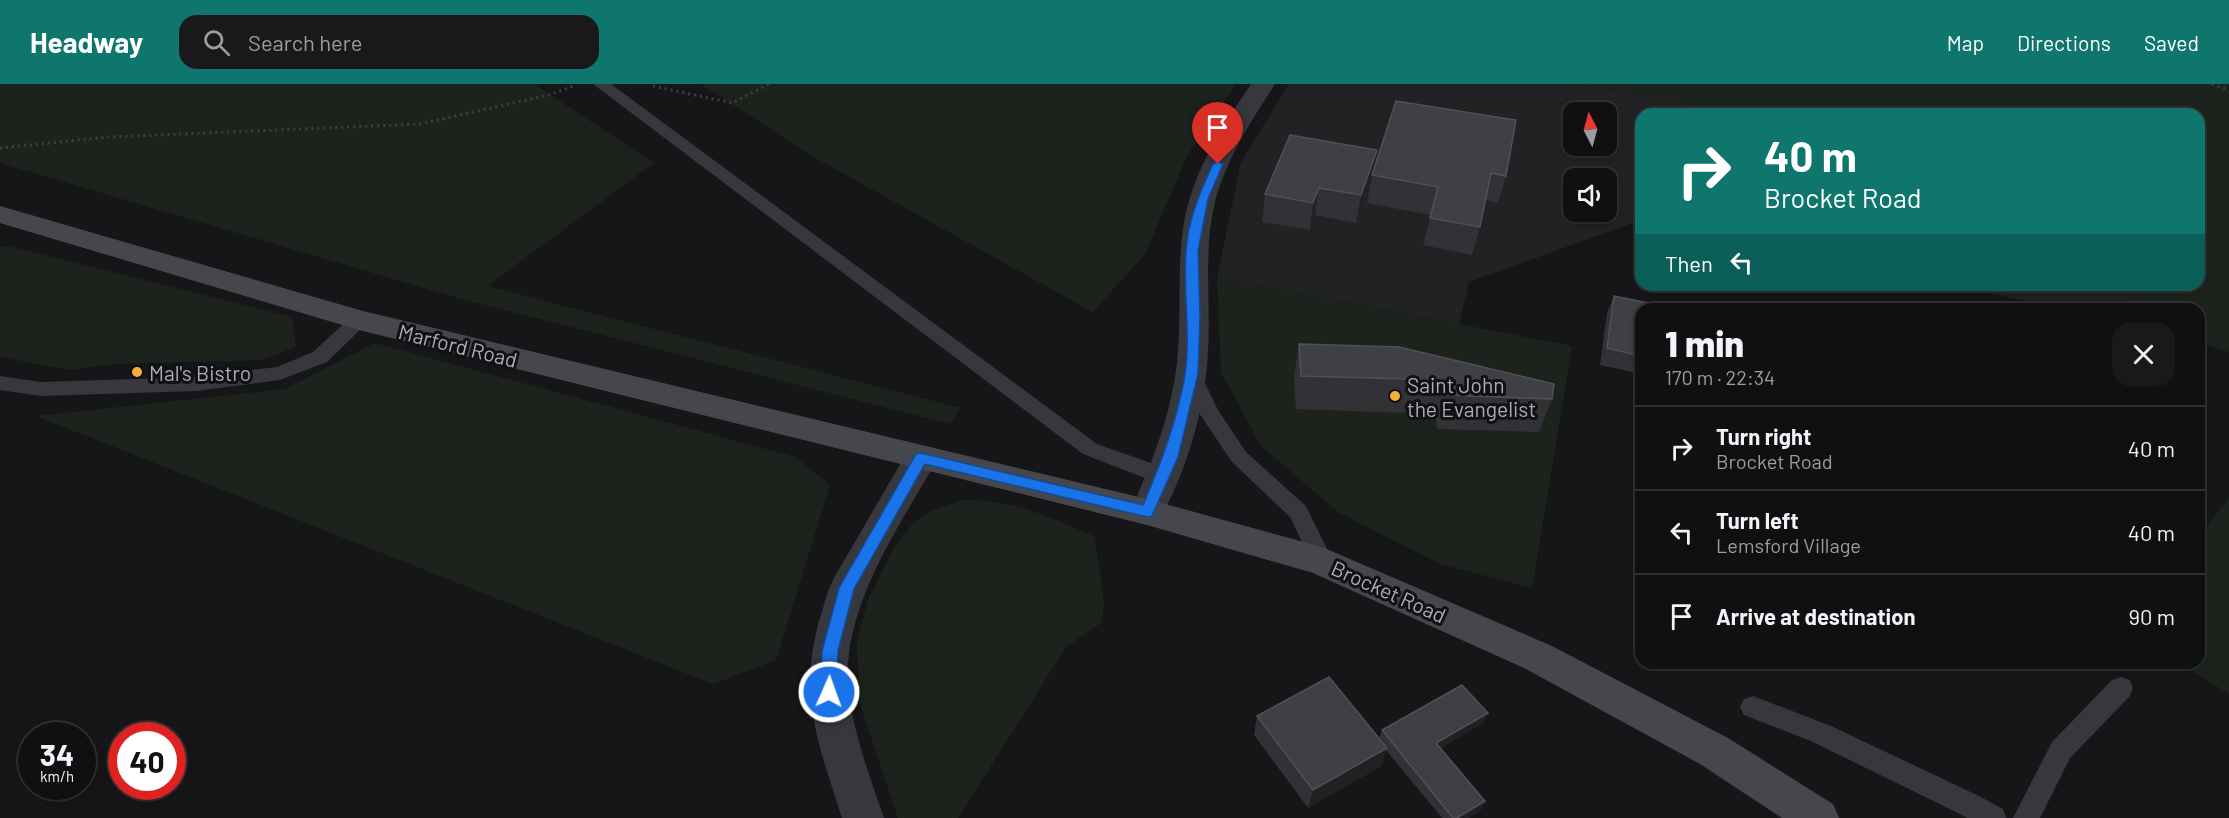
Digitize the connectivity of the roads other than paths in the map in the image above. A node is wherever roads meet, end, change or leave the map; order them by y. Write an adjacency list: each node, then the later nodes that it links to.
1 (601, 84): 8 (lane)
2 (1263, 84): 5 (street)
3 (0, 214): 4 (main road, Marford Road)
4 (359, 320): 6 (lane); 7 (main road, Marford Road)
5 (1191, 374): 8 (street); 10 (lane)
6 (0, 383)
7 (921, 458): 9 (main road, Brocket Road); 14 (street)
8 (1163, 476): 9 (street)
9 (1147, 512): 10 (main road, Brocket Road)
10 (1322, 561): 15 (main road, Brocket Road)
11 (2121, 688): 16 (lane)
12 (1753, 706): 13 (lane)
13 (1976, 814)
14 (863, 818)
15 (1818, 818)
16 (2026, 818)

